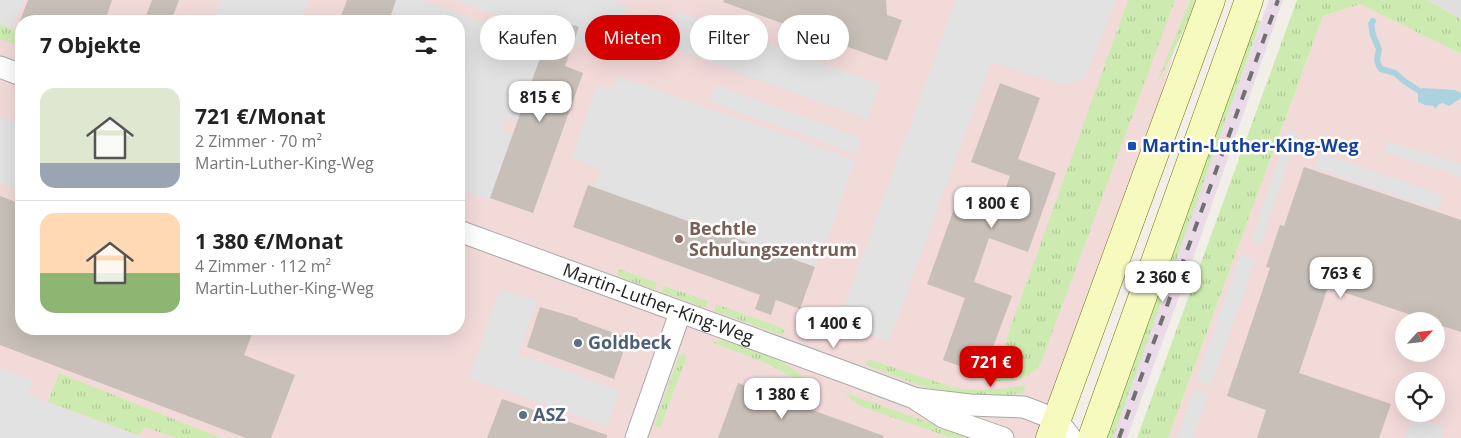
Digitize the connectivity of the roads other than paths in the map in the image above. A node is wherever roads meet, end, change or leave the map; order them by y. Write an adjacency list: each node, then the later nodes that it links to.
1 (1211, 0): 8 (main road)
2 (1249, 0): 11 (main road)
3 (0, 67): 4 (street)
4 (15, 73)
5 (465, 233): 6 (street, Martin-Luther-King-Weg)
6 (680, 313): 7 (street, Martin-Luther-King-Weg); 9 (street)
7 (914, 398): 8 (street, Martin-Luther-King-Weg); 10 (street, Martin-Luther-King-Weg)
8 (1059, 432)
9 (636, 438)
10 (1003, 438)
11 (1092, 438)

